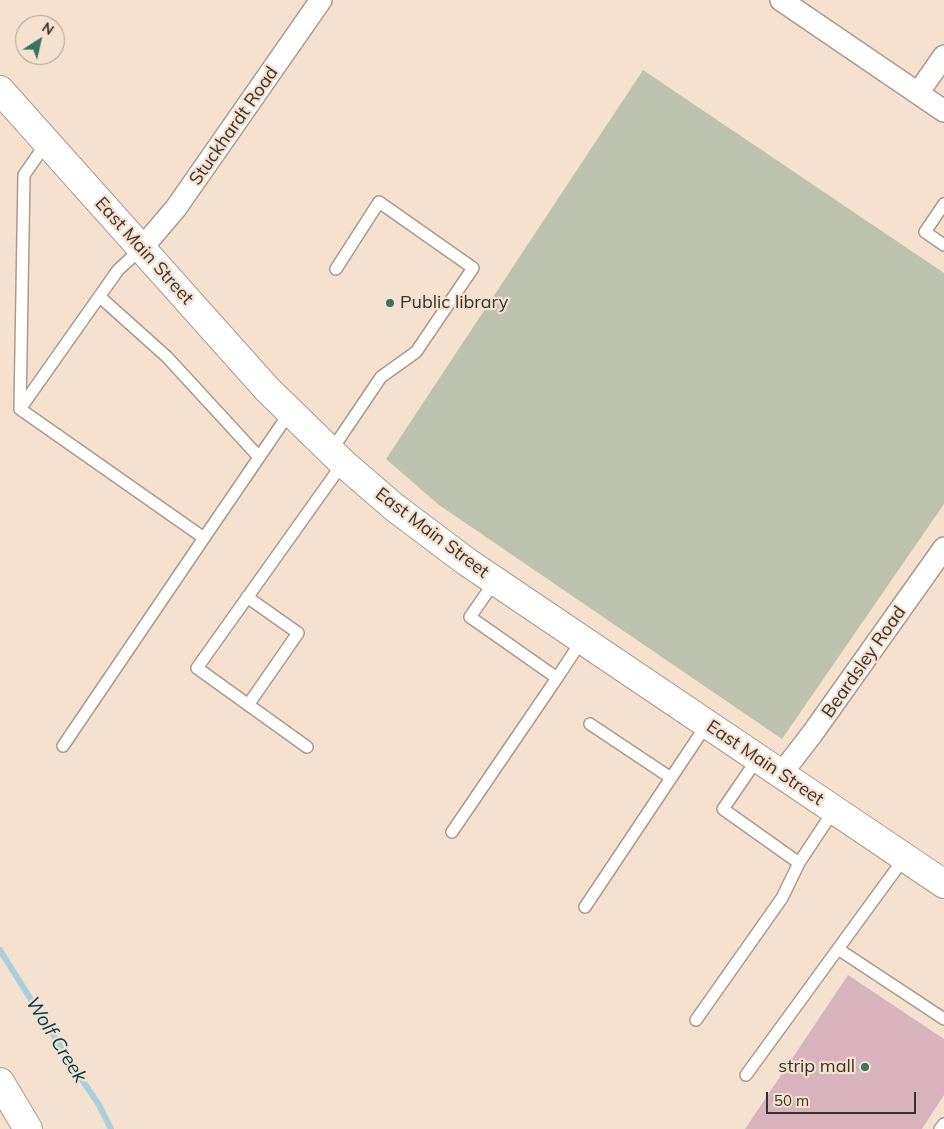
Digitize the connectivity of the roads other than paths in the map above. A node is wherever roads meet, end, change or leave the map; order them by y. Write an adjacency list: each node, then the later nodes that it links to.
1 (321, 0): 10 (street, Stuckhardt Road)
2 (781, 0): 5 (street)
3 (944, 56): 5 (street)
4 (0, 90): 7 (main road, East Main Street)
5 (918, 93): 6 (street)
6 (944, 111)
7 (47, 142): 10 (main road, East Main Street); 13 (lane)
8 (944, 204): 9 (lane)
9 (944, 245)
10 (142, 248): 12 (lane); 14 (main road, East Main Street)
11 (336, 269): 16 (lane)
12 (100, 296): 13 (lane); 15 (lane)
13 (20, 409): 17 (lane)
14 (290, 412): 15 (lane); 16 (main road, East Main Street)
15 (259, 457): 17 (lane)
16 (337, 457): 19 (main road, East Main Street); 20 (lane)
17 (204, 538): 26 (lane)
18 (944, 548): 29 (street, Beardsley Road)
19 (495, 581): 21 (main road, East Main Street); 22 (lane)
20 (247, 597): 23 (lane); 23 (lane)
21 (582, 640): 22 (lane); 25 (main road, East Main Street)
22 (557, 678): 32 (lane)
23 (248, 705): 27 (lane)
24 (590, 724): 30 (lane)
25 (707, 724): 28 (main road, East Main Street); 30 (lane)
26 (63, 746)
27 (307, 747)
28 (758, 758): 29 (main road, East Main Street); 34 (lane)
29 (782, 774): 31 (main road, East Main Street)
30 (671, 778): 36 (lane)
31 (834, 810): 33 (main road, East Main Street); 34 (lane)
32 (452, 832)
33 (905, 858): 35 (main road, East Main Street); 37 (lane)
34 (799, 863): 39 (lane)
35 (944, 884)
36 (585, 907)
37 (838, 949): 38 (lane); 40 (lane)
38 (944, 1019)
39 (696, 1020)
40 (746, 1076)
41 (0, 1082): 43 (main road)
42 (944, 1124): 44 (lane)
43 (28, 1129)
44 (940, 1129)

